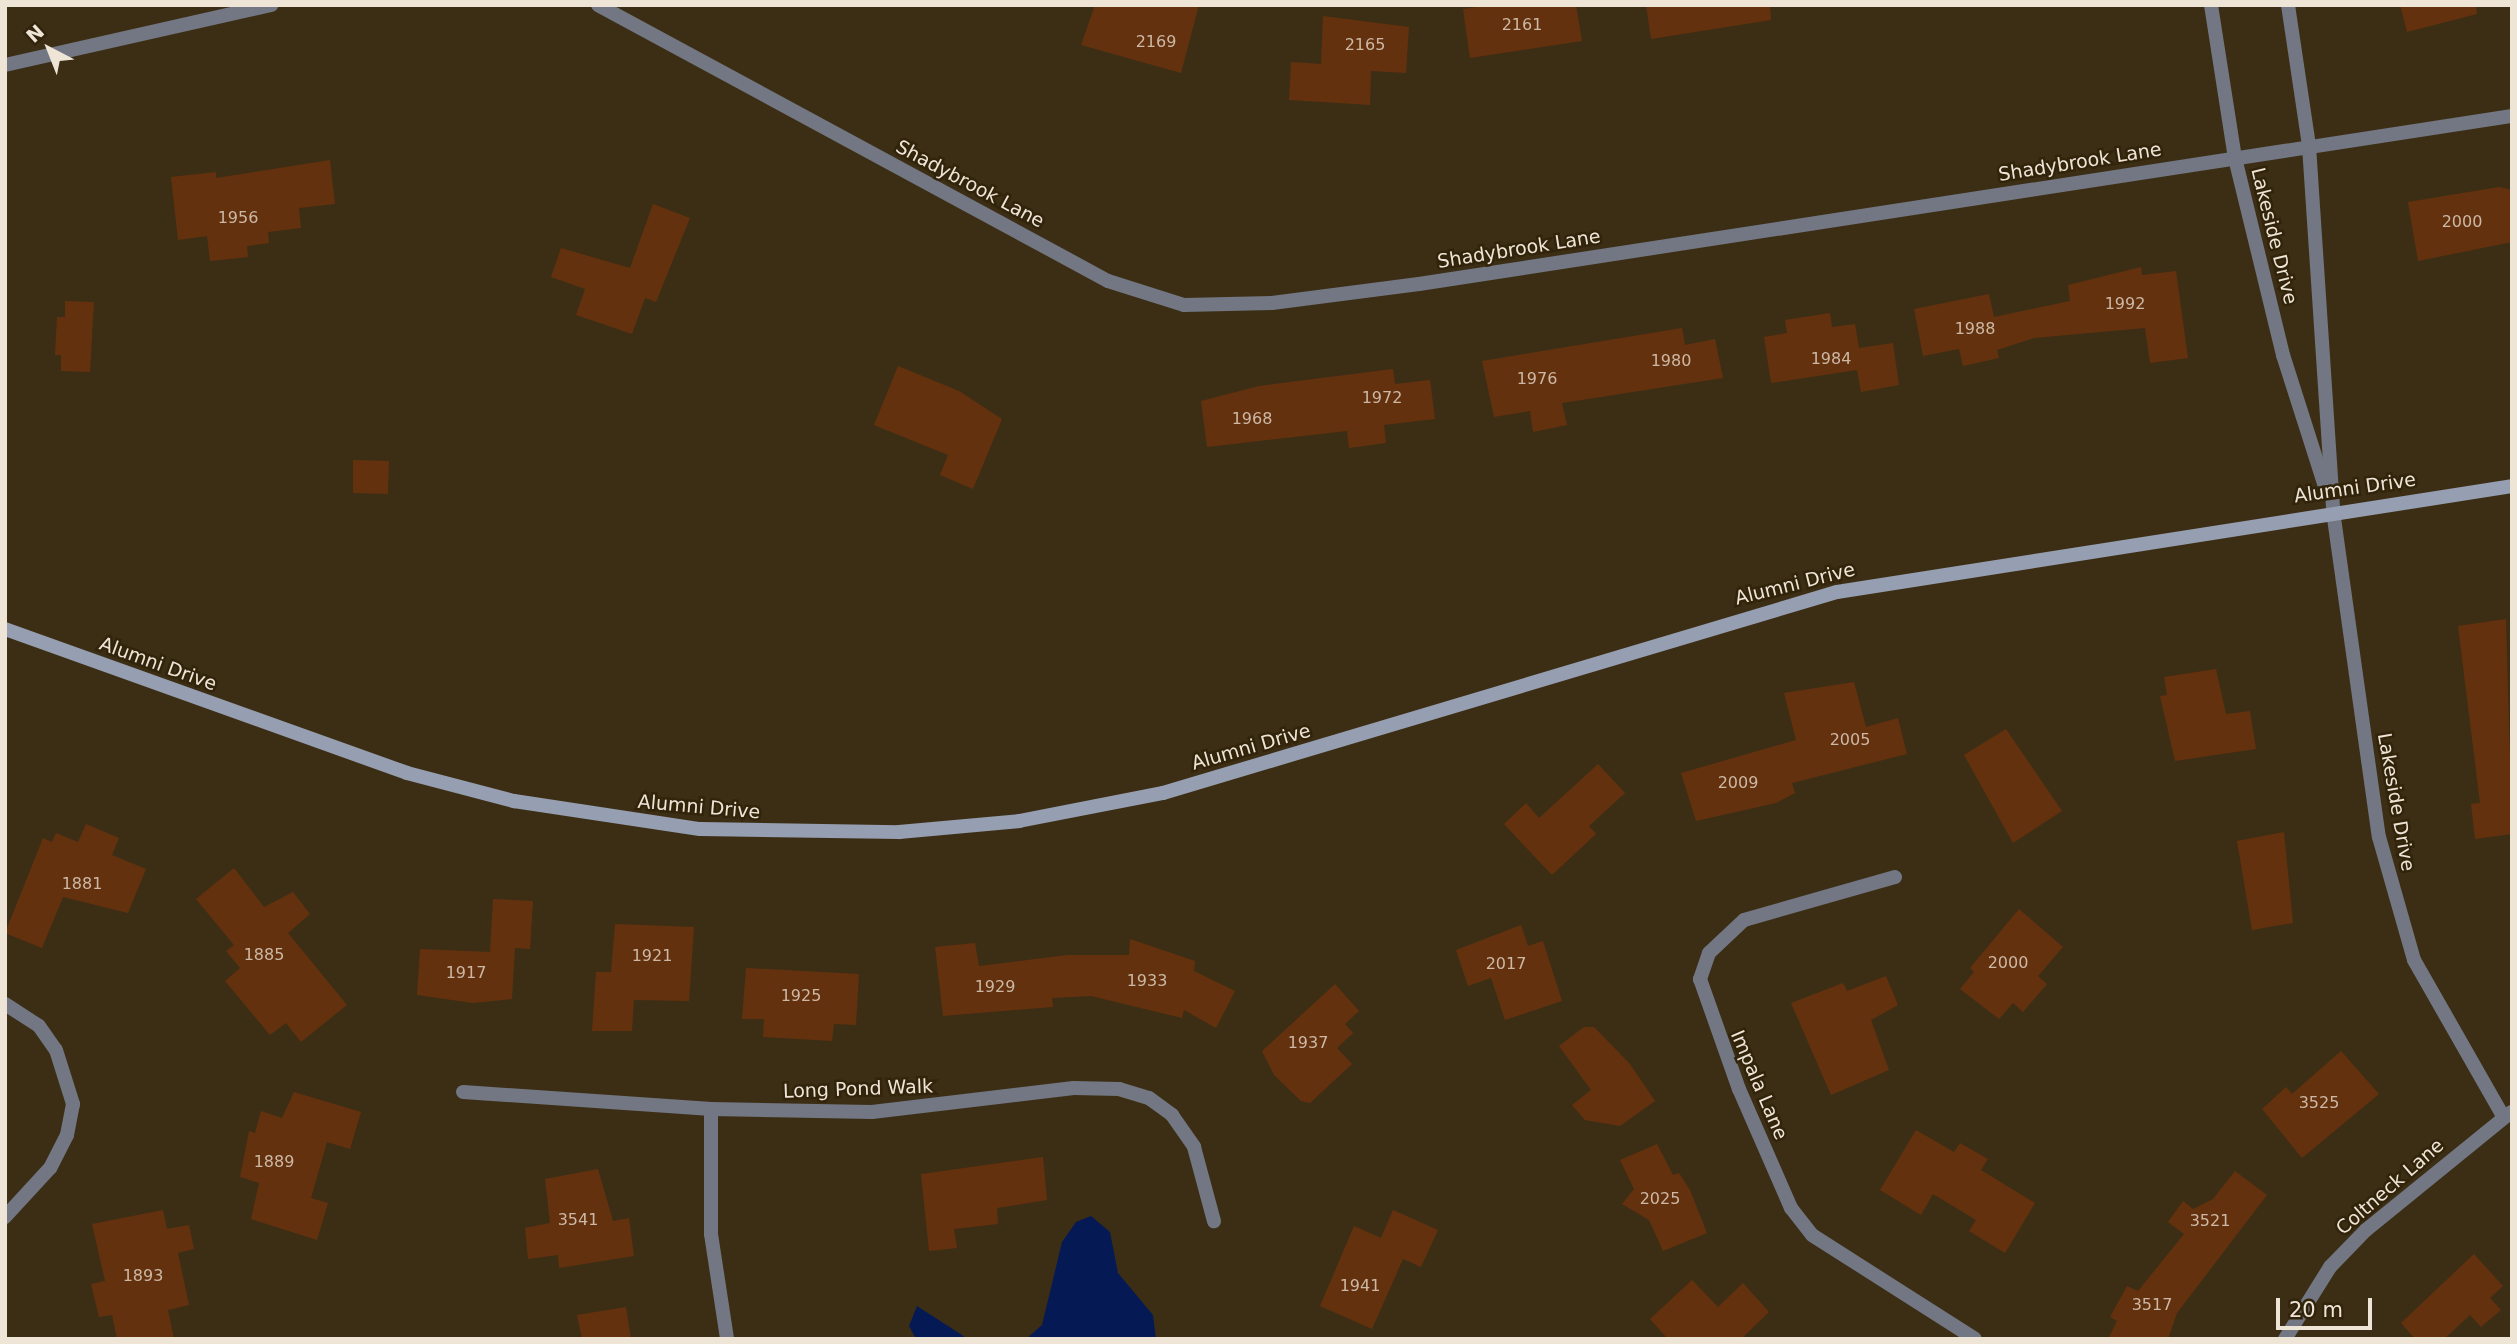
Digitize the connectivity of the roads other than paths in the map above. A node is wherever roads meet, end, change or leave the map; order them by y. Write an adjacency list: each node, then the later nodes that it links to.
1 (271, 5): 5 (street)
2 (598, 5): 8 (street, Shadybrook Lane)
3 (2211, 5): 8 (street, Lakeside Drive)
4 (2288, 5): 7 (street, Lakeside Drive)
5 (5, 65)
6 (2512, 116): 7 (street, Shadybrook Lane)
7 (2309, 146): 8 (street, Shadybrook Lane); 10 (street, Lakeside Drive)
8 (2235, 158): 10 (street, Lakeside Drive)
9 (2512, 486): 10 (main road, Alumni Drive)
10 (2333, 511): 11 (main road, Alumni Drive); 16 (street, Lakeside Drive)
11 (5, 629)
12 (1895, 877): 20 (street, Impala Lane)
13 (5, 1004): 17 (street)
14 (463, 1092): 15 (street, Long Pond Walk)
15 (710, 1109): 18 (street, Long Pond Walk); 19 (street)
16 (2507, 1114): 21 (street, Coltneck Lane)
17 (5, 1217)
18 (1214, 1221)
19 (727, 1339)
20 (1975, 1339)
21 (2285, 1339)

